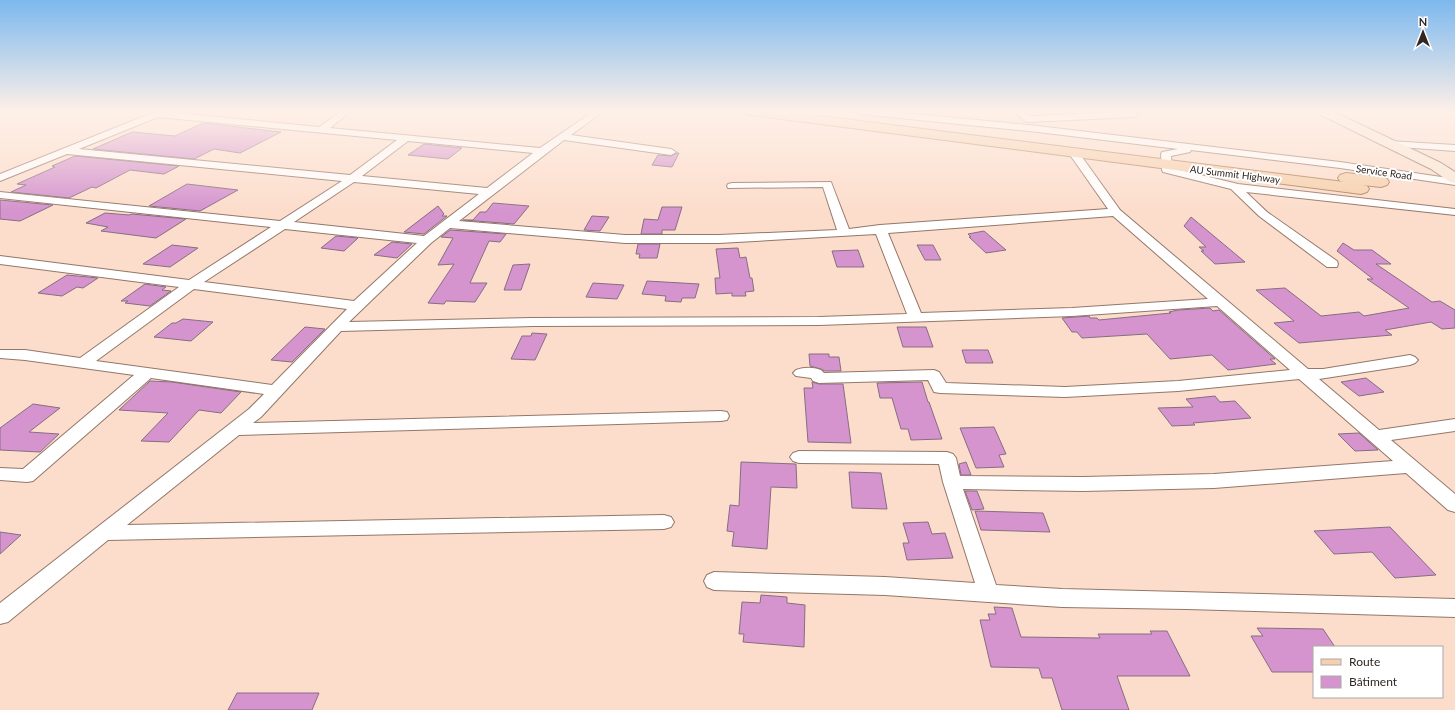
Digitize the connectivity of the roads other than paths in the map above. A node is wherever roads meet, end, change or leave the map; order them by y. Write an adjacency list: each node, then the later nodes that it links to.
1 (84, 144): 13 (street)
2 (398, 144): 22 (street)
3 (470, 144): 14 (street)
4 (552, 144): 14 (street)
5 (614, 144): 15 (street)
6 (1011, 144): 16 (main road, AU Summit Highway)
7 (1050, 144): 17 (main road, AU Summit Highway)
8 (1163, 144): 11 (street, Service Road)
9 (1389, 144): 18 (street)
10 (1391, 144): 12 (street)
11 (1195, 148): 17 (street); 25 (street, Service Road)
12 (1455, 148)
13 (67, 151): 21 (street); 22 (street)
14 (542, 151): 29 (street)
15 (671, 152)
16 (1073, 152): 17 (main road, AU Summit Highway); 31 (street)
17 (1167, 160): 19 (main road, AU Summit Highway); 24 (main road, AU Summit Highway); 27 (street)
18 (1436, 166): 20 (street); 23 (street)
19 (1219, 172): 27 (street); 28 (main road, AU Summit Highway)
20 (1455, 172)
21 (0, 178)
22 (352, 179): 29 (street); 34 (street)
23 (1455, 179)
24 (1381, 182)
25 (1455, 182)
26 (732, 186): 36 (street)
27 (1235, 187): 32 (street); 39 (street)
28 (1361, 188)
29 (489, 192): 33 (street)
30 (0, 195): 34 (street)
31 (1116, 212): 35 (street); 41 (street)
32 (1455, 212)
33 (450, 224): 36 (street); 37 (street)
34 (282, 225): 37 (street); 40 (street)
35 (880, 229): 36 (street); 43 (street)
36 (844, 233)
37 (427, 240): 42 (street)
38 (0, 260): 40 (street)
39 (1332, 264)
40 (192, 284): 42 (street); 47 (street)
41 (1222, 302): 43 (street); 50 (street)
42 (357, 306): 44 (street)
43 (916, 318): 44 (street)
44 (337, 327): 51 (street)
45 (0, 354): 47 (street)
46 (1410, 360): 50 (street)
47 (83, 363): 48 (street)
48 (148, 372): 51 (street); 58 (street)
49 (801, 373): 50 (street)
50 (1303, 374): 55 (street)
51 (276, 390): 54 (street)
52 (721, 416): 54 (street)
53 (1455, 425): 55 (street)
54 (234, 429): 62 (street)
55 (1376, 436): 57 (street)
56 (799, 457): 59 (street)
57 (1409, 466): 59 (street); 60 (street)
58 (0, 474)
59 (952, 482): 64 (street)
60 (1455, 505)
61 (664, 522): 62 (street)
62 (104, 533): 66 (street)
63 (714, 581): 64 (street)
64 (988, 593): 65 (street)
65 (1455, 608)
66 (0, 615)

